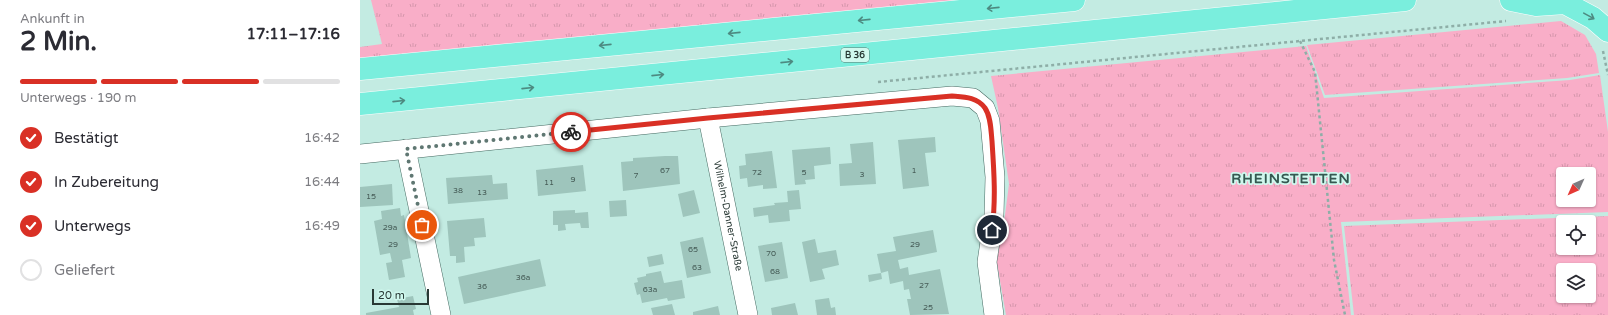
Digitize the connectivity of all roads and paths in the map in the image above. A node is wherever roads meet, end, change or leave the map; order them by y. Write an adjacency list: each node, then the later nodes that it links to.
1 (1074, 0): 6 (main road, one-way to 6)
2 (1405, 0): 8 (main road, B 36, one-way to 2)
3 (1512, 10): 4 (main road, one-way to 4); 5 (path)
4 (1608, 31)
5 (1300, 41): 7 (path); 15 (path)
6 (360, 69)
7 (877, 82)
8 (360, 104)
9 (708, 118): 10 (street); 13 (street, Wilhelm-Danner-Straße); 14 (street)
10 (406, 149): 11 (street); 12 (street)
11 (360, 154)
12 (441, 315)
13 (748, 315)
14 (994, 315)
15 (1345, 315)

